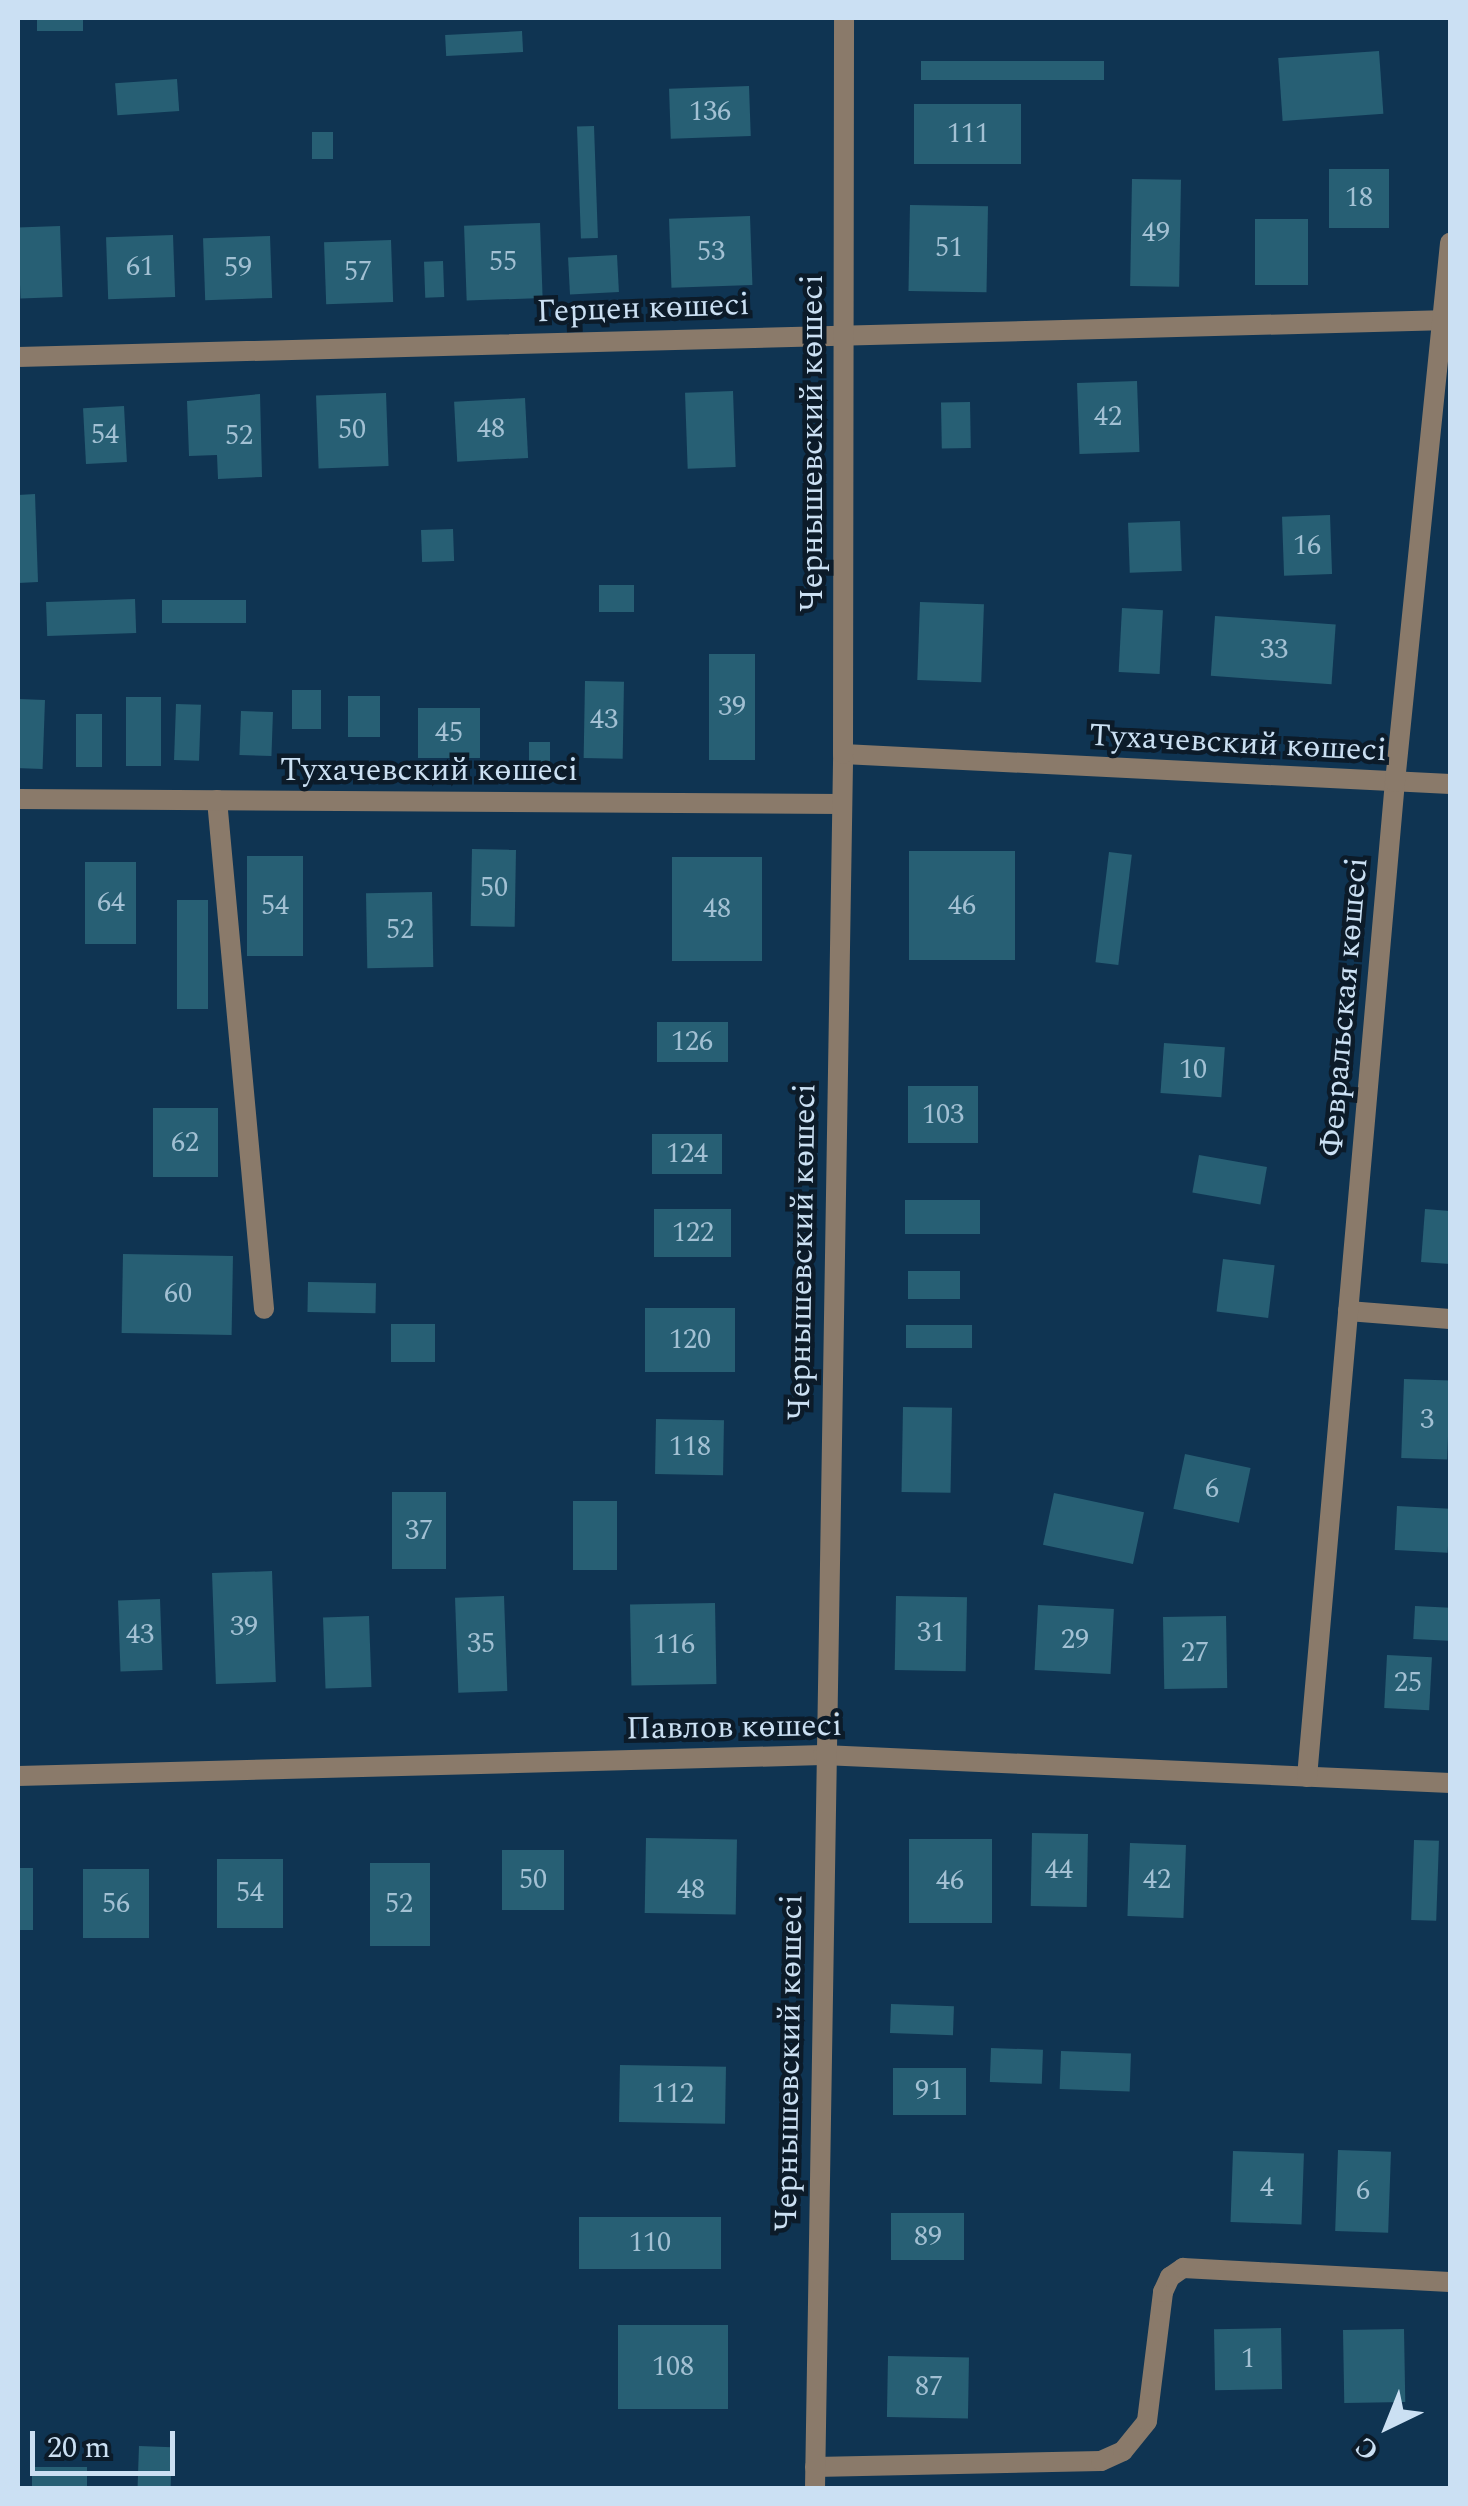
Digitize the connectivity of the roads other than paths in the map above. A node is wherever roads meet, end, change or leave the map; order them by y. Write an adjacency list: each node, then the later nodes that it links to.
1 (844, 18): 4 (street, Чернышевский көшесі)
2 (1450, 243): 3 (street, Февральская көшесі)
3 (1448, 319): 4 (street, Герцен көшесі); 7 (street, Февральская көшесі)
4 (842, 334): 5 (street, Герцен көшесі); 6 (street, Чернышевский көшесі)
5 (18, 357)
6 (843, 754): 7 (street, Тухачевский көшесі); 11 (street, Чернышевский көшесі)
7 (1395, 782): 8 (street, Тухачевский көшесі); 13 (street, Февральская көшесі)
8 (1450, 784)
9 (18, 798): 10 (street, Тухачевский көшесі)
10 (217, 800): 11 (street, Тухачевский көшесі); 12 (street)
11 (840, 804): 15 (street, Чернышевский көшесі)
12 (264, 1308)
13 (1348, 1311): 14 (street); 17 (street, Февральская көшесі)
14 (1450, 1319)
15 (824, 1755): 16 (street, Павлов көшесі); 17 (street, Павлов көшесі); 20 (street, Чернышевский көшесі)
16 (18, 1776)
17 (1307, 1777): 18 (street, Павлов көшесі)
18 (1450, 1783)
19 (1450, 2282): 20 (street)
20 (815, 2478)

